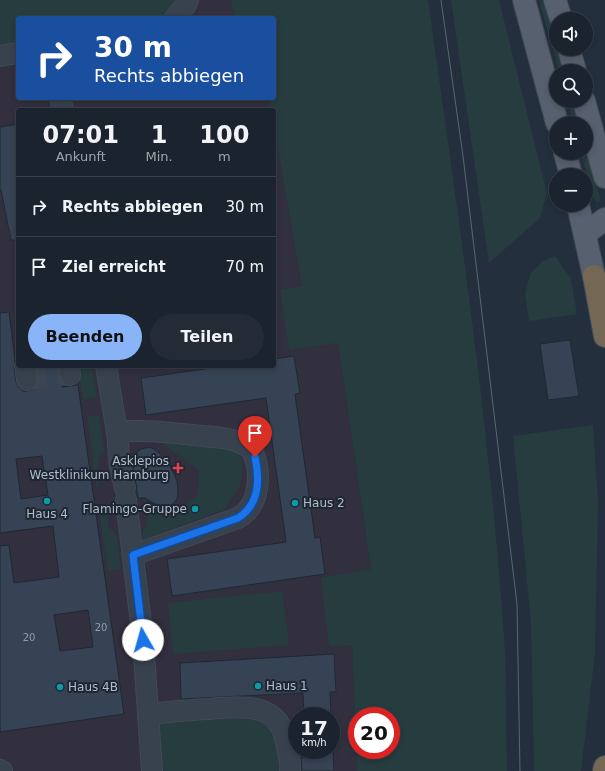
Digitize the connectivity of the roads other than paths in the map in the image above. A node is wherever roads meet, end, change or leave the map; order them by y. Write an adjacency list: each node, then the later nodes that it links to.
1 (188, 0): 5 (street)
2 (524, 0): 9 (main road)
3 (555, 0): 4 (main road)
4 (559, 12)
5 (176, 16)
6 (16, 53): 7 (street)
7 (0, 56)
8 (586, 108): 10 (main road)
9 (555, 116)
10 (605, 177)
11 (582, 212): 13 (main road)
12 (605, 219): 13 (main road)
13 (595, 237): 14 (main road)
14 (594, 276): 15 (highway)
15 (605, 336)
16 (106, 368): 17 (street)
17 (117, 432): 18 (street); 18 (street)
18 (133, 555): 19 (street)
19 (149, 714): 21 (street); 22 (street)
20 (605, 767): 23 (highway)
21 (152, 771)
22 (290, 771)
23 (604, 771)

